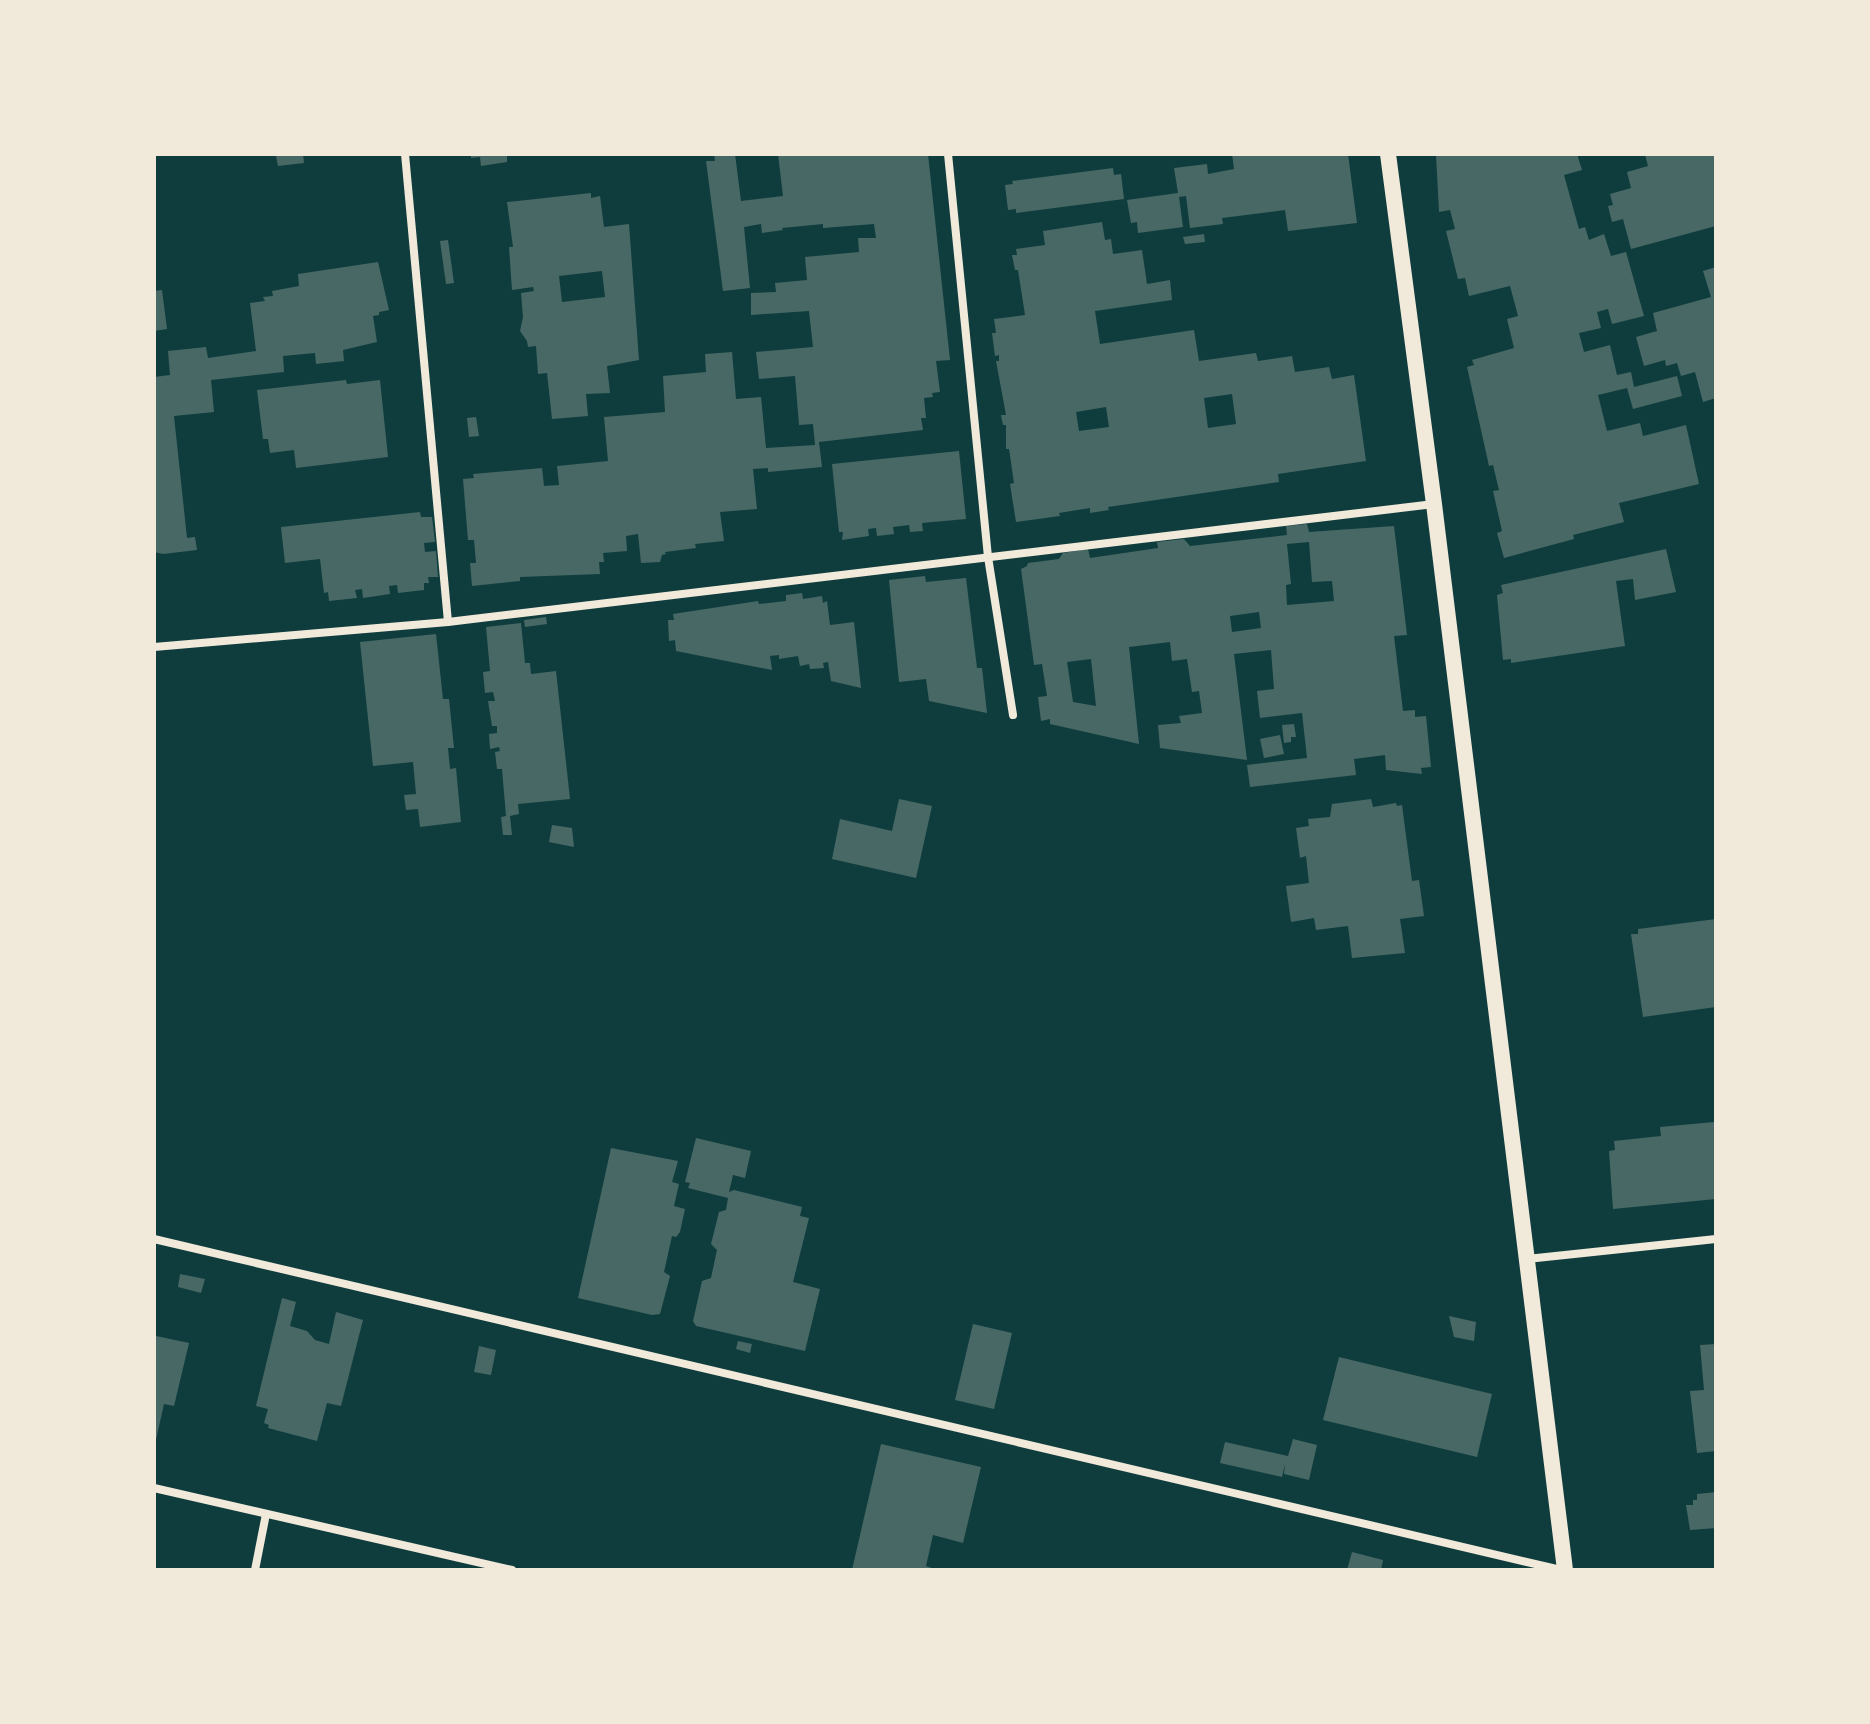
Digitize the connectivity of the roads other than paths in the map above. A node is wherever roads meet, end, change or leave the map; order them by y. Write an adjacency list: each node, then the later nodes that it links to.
1 (405, 154): 6 (street)
2 (948, 154): 5 (street)
3 (1388, 154): 4 (main road)
4 (1434, 504): 5 (street); 11 (main road)
5 (988, 557): 6 (street); 8 (street)
6 (448, 622): 7 (street)
7 (154, 647)
8 (1013, 715)
9 (154, 1239): 16 (street)
10 (1716, 1239): 11 (street)
11 (1527, 1259): 16 (main road)
12 (154, 1488): 13 (street)
13 (266, 1514): 14 (street); 15 (street)
14 (255, 1570)
15 (512, 1570)
16 (1563, 1570)

